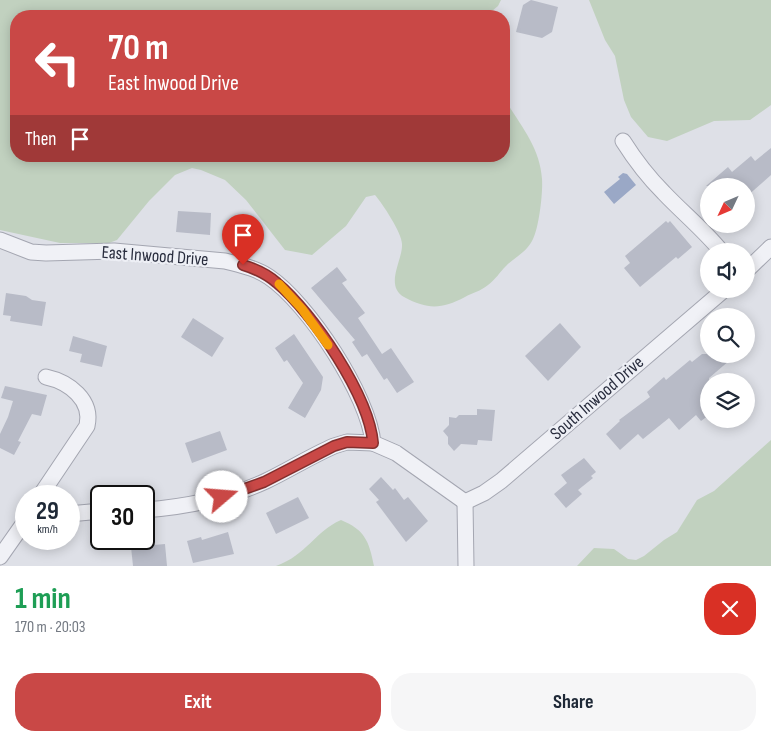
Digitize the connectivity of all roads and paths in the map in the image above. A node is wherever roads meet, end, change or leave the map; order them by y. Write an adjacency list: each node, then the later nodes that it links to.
1 (623, 141): 3 (street)
2 (0, 240): 8 (street, East Inwood Drive)
3 (714, 243)
4 (771, 247): 5 (street)
5 (755, 262)
6 (714, 298): 10 (street, South Inwood Drive)
7 (46, 377): 9 (street)
8 (373, 443): 10 (street); 11 (street)
9 (47, 485)
10 (465, 502): 14 (street)
11 (155, 509)
12 (15, 537): 13 (street)
13 (0, 557)
14 (466, 566)

